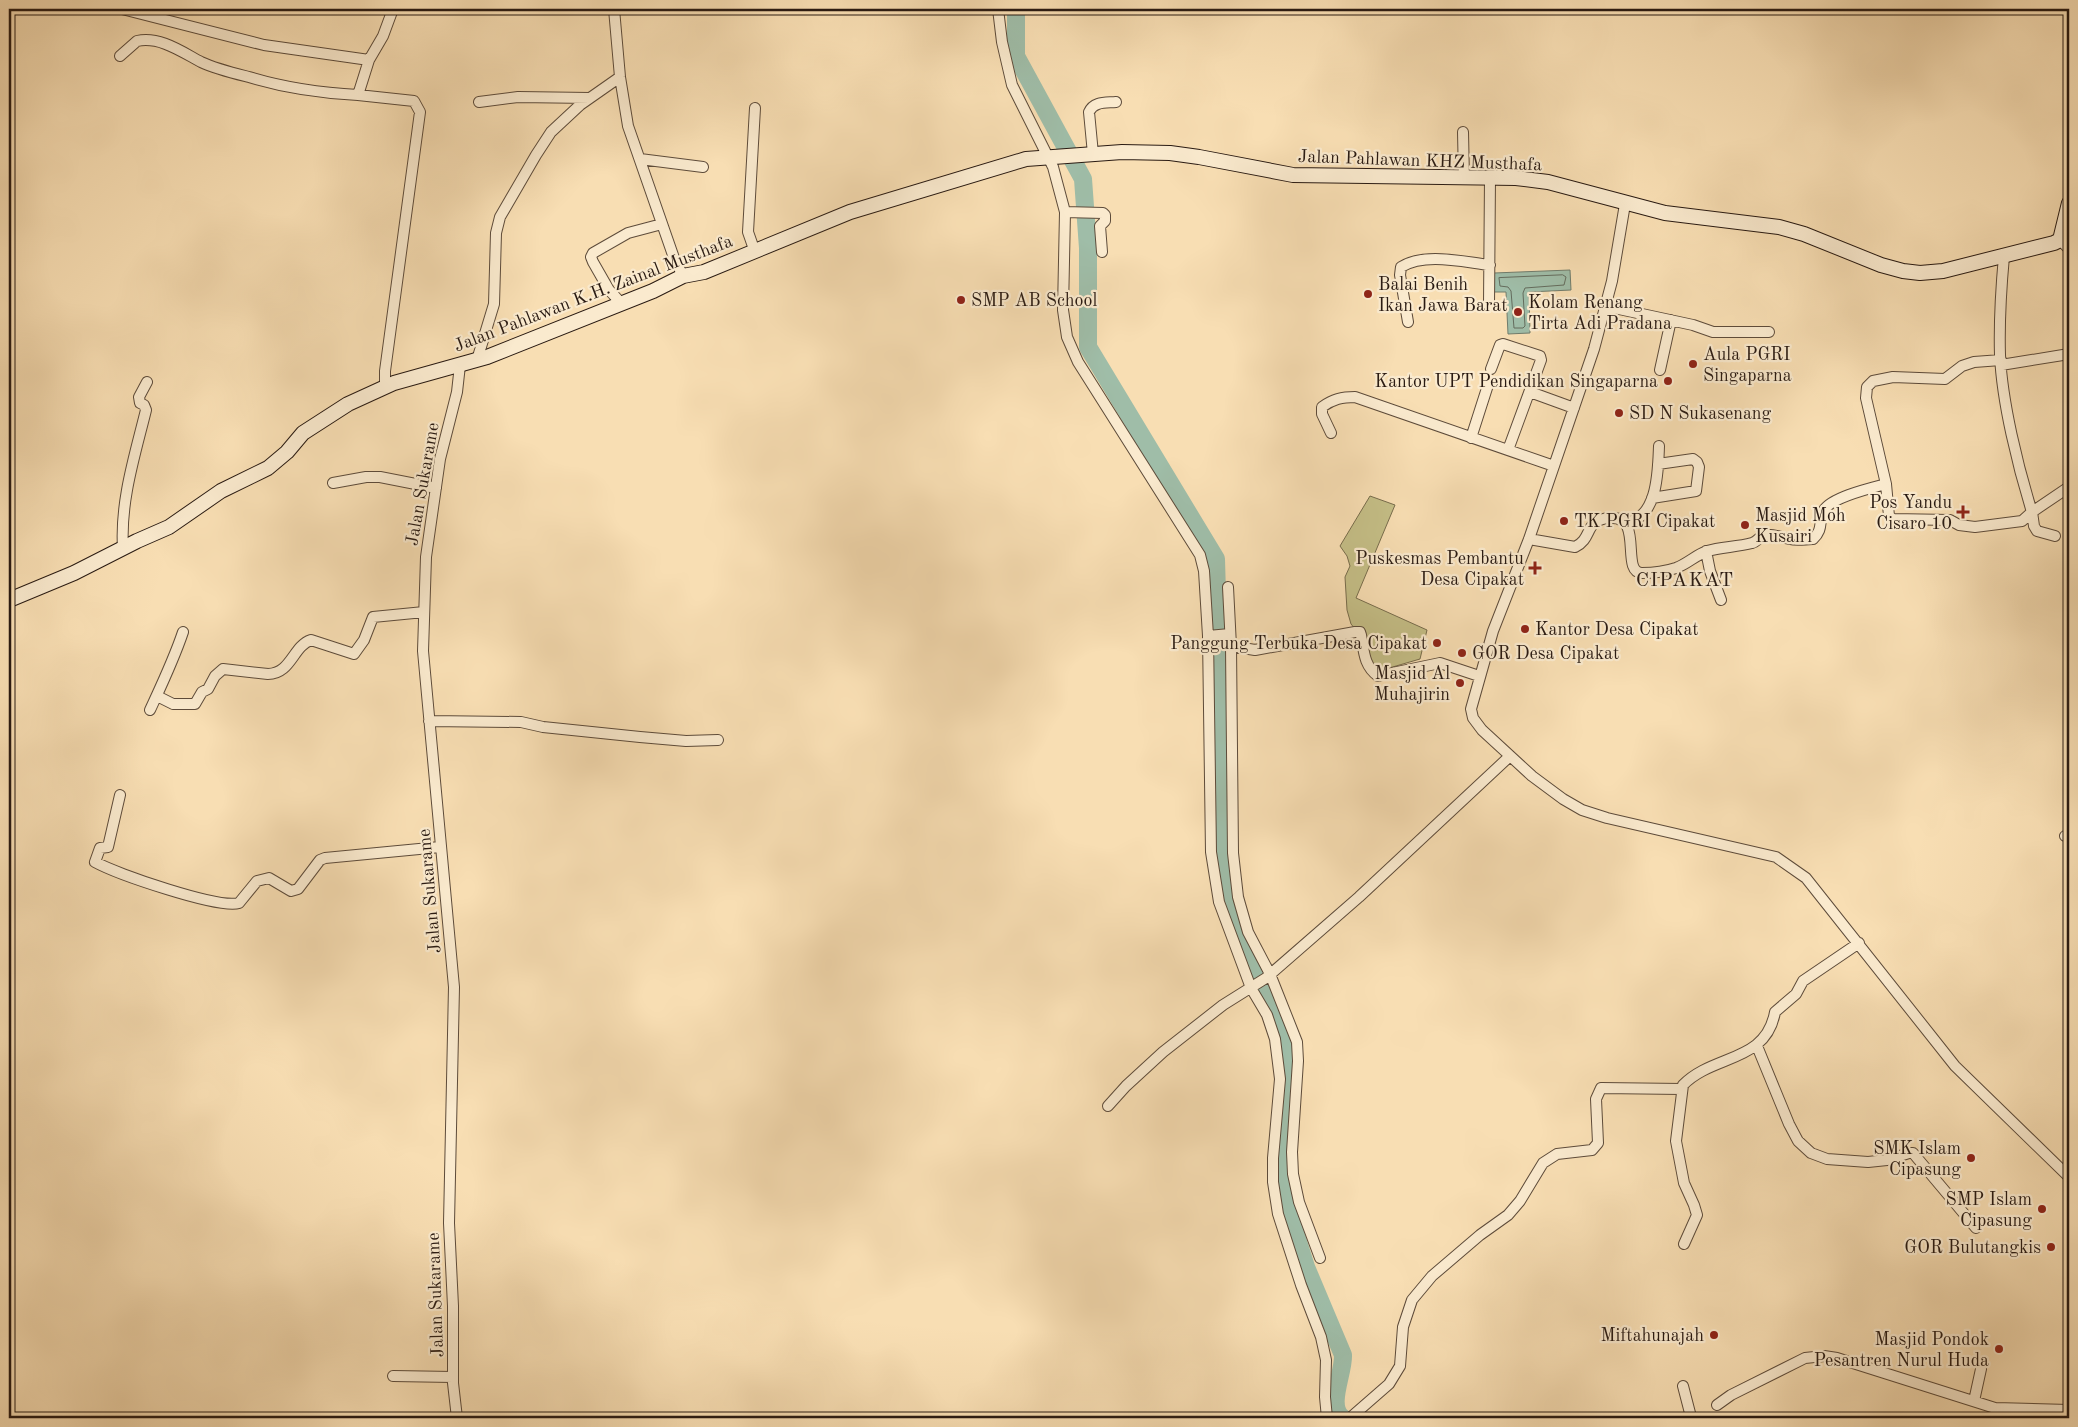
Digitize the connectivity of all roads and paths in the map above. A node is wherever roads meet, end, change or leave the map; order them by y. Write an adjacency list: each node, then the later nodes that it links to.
1 (122, 9): 6 (street)
2 (393, 9): 6 (street)
3 (614, 9): 7 (street)
4 (998, 9): 15 (street)
5 (120, 56): 8 (street)
6 (369, 60): 8 (street)
7 (620, 78): 9 (street); 16 (street)
8 (358, 95): 44 (street)
9 (590, 98): 10 (street); 37 (street)
10 (478, 102)
11 (1116, 102): 14 (street)
12 (755, 108): 25 (street)
13 (1462, 132): 19 (street)
14 (1089, 154): 15 (street, Jalan Pahlawan KHZ Musthafa); 19 (street, Jalan Pahlawan KHZ Musthafa)
15 (1052, 156): 22 (street); 25 (street, Jalan Pahlawan K.H. Zainal Musthafa)
16 (640, 159): 17 (street); 23 (street)
17 (704, 168)
18 (1490, 178): 19 (street, Jalan Pahlawan KHZ Musthafa); 21 (street, Jalan Pahlawan KHZ Musthafa); 28 (street)
19 (1464, 179)
20 (2069, 203): 24 (street, Jalan Pahlawan KHZ Musthafa)
21 (1625, 204): 27 (street, Jalan Pahlawan KHZ Musthafa); 32 (street)
22 (1065, 212): 26 (street); 70 (street)
23 (662, 224): 29 (street); 30 (street)
24 (2065, 244): 27 (street, Jalan Pahlawan KHZ Musthafa)
25 (756, 252): 29 (street, Jalan Pahlawan K.H. Zainal Musthafa)
26 (1102, 252)
27 (2004, 256): 38 (street)
28 (1490, 265): 31 (street); 34 (street)
29 (683, 276): 30 (street, Jalan Pahlawan K.H. Zainal Musthafa)
30 (622, 304): 37 (street, Jalan Pahlawan K.H. Zainal Musthafa)
31 (1489, 305)
32 (1605, 306): 33 (street); 46 (street)
33 (1671, 320): 35 (street); 41 (street)
34 (1408, 322)
35 (1770, 332)
36 (2069, 354): 38 (street)
37 (477, 360): 39 (street, Jalan Pahlawan K.H. Zainal Musthafa)
38 (2001, 362): 54 (street); 58 (street)
39 (460, 365): 44 (street, Jalan Pahlawan K.H. Zainal Musthafa); 56 (street, Jalan Sukarame)
40 (1491, 369): 45 (street)
41 (1660, 370)
42 (147, 382): 62 (street)
43 (1488, 385): 48 (street)
44 (385, 388): 62 (street, Jalan Pahlawan K.H. Zainal Musthafa)
45 (1530, 392): 46 (street); 50 (street)
46 (1574, 408): 52 (street)
47 (1331, 433): 48 (street)
48 (1471, 438): 50 (street)
49 (1659, 446): 51 (street)
50 (1508, 450): 52 (street)
51 (1658, 464): 57 (street); 57 (street)
52 (1554, 466): 61 (street)
53 (333, 483): 56 (street)
54 (1886, 484): 58 (street); 63 (street)
55 (2069, 487): 58 (street)
56 (436, 488): 67 (street, Jalan Sukarame)
57 (1652, 498): 59 (street)
58 (2032, 512): 60 (street)
59 (1625, 523): 61 (street); 63 (street)
60 (2055, 536)
61 (1529, 539): 72 (street)
62 (123, 548): 65 (street, Jalan Pahlawan K.H. Zainal Musthafa)
63 (1706, 552): 66 (street)
64 (1228, 586): 69 (street)
65 (9, 600)
66 (1721, 600)
67 (424, 612): 73 (street); 75 (street, Jalan Sukarame)
68 (184, 632): 73 (street)
69 (1229, 634): 70 (street); 71 (street)
70 (1211, 635): 82 (street)
71 (1231, 646): 72 (street); 81 (street)
72 (1479, 676): 77 (street)
73 (156, 696): 74 (street)
74 (150, 710)
75 (429, 721): 76 (street); 79 (street, Jalan Sukarame)
76 (718, 740)
77 (1510, 756): 80 (street); 81 (street)
78 (120, 795): 79 (street)
79 (440, 847): 92 (street, Jalan Sukarame)
80 (1859, 943): 83 (street); 86 (street)
81 (1268, 976): 82 (street); 89 (street)
82 (1253, 987): 85 (street); 98 (street)
83 (1757, 1046): 84 (street); 87 (street)
84 (1682, 1089): 88 (street); 99 (street)
85 (1108, 1106)
86 (2069, 1177)
87 (1976, 1228)
88 (1684, 1244)
89 (1320, 1258)
90 (1981, 1369): 94 (street)
91 (393, 1376): 92 (street)
92 (453, 1377): 97 (street, Jalan Sukarame)
93 (1683, 1386): 100 (street)
94 (1974, 1401): 95 (street); 96 (street)
95 (1717, 1405)
96 (2069, 1410)
97 (457, 1418)
98 (1327, 1418)
99 (1350, 1418)
100 (1689, 1418)

